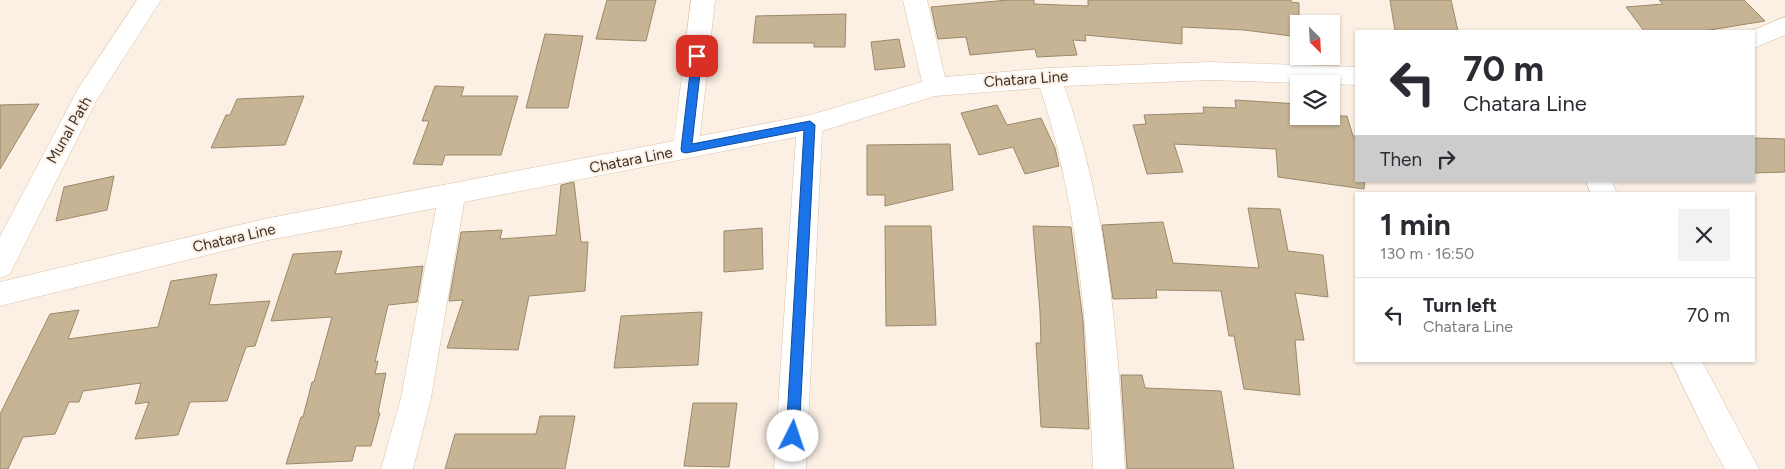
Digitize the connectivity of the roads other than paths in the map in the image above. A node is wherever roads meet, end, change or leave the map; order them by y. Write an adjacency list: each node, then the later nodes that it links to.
1 (149, 0): 12 (street, Munal Path)
2 (703, 0): 10 (street)
3 (915, 0): 8 (street)
4 (1785, 25): 5 (street)
5 (1755, 40)
6 (1355, 76): 7 (street, Chatara Line)
7 (1049, 77): 8 (street, Chatara Line); 17 (street)
8 (935, 86): 9 (street, Chatara Line)
9 (810, 125): 10 (street, Chatara Line); 16 (street)
10 (686, 149): 11 (street, Chatara Line)
11 (452, 194): 13 (street, Chatara Line); 15 (street)
12 (0, 266)
13 (0, 294)
14 (1686, 362): 18 (street)
15 (397, 469)
16 (790, 469)
17 (1109, 469)
18 (1743, 469)

